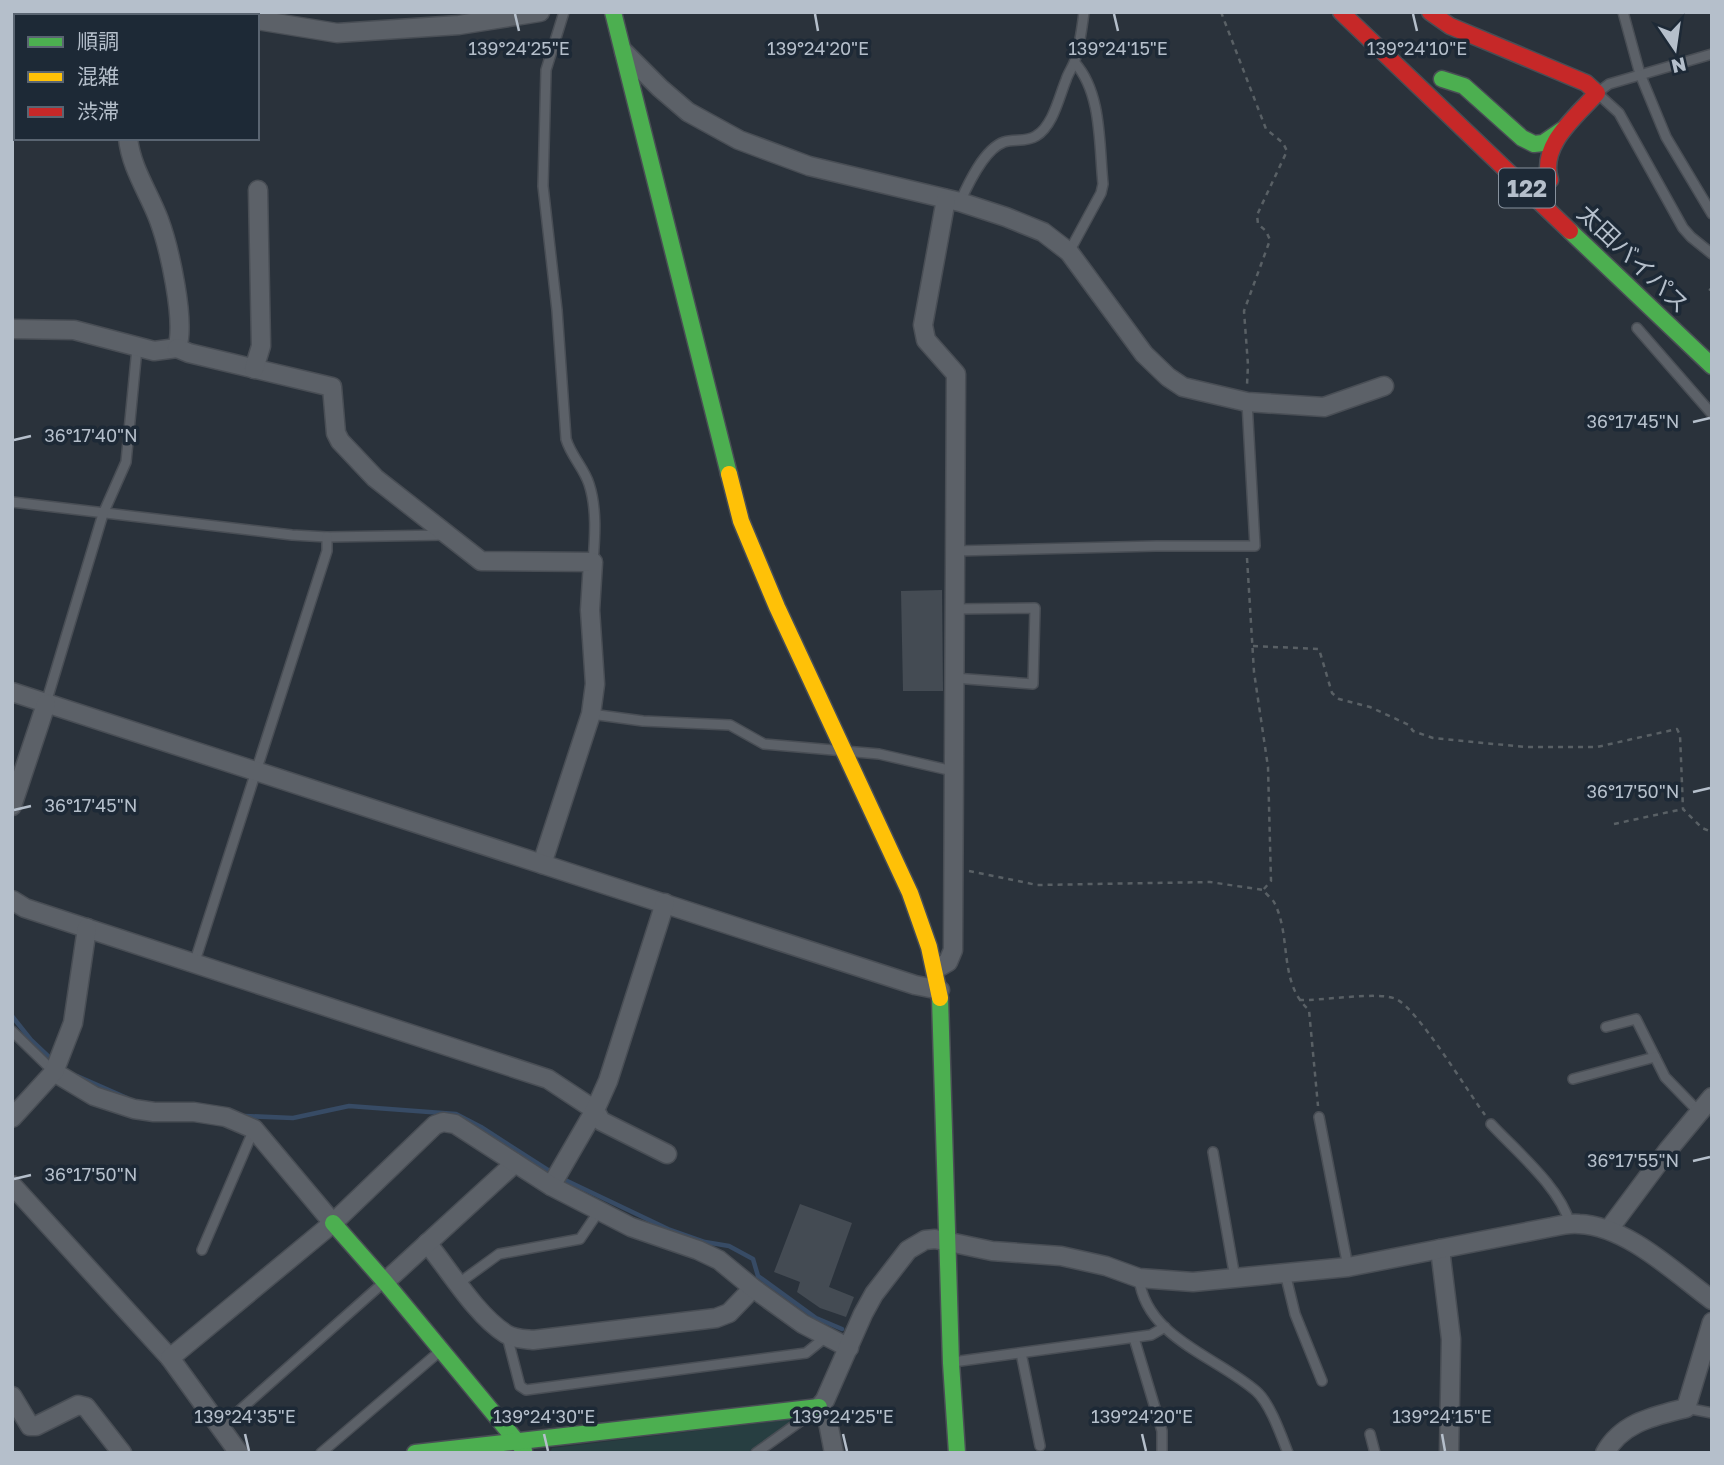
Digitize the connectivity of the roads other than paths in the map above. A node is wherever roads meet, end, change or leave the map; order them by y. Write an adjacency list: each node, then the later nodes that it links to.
1 (540, 12): 8 (street)
2 (564, 12): 37 (lane)
3 (613, 12): 9 (main road)
4 (1084, 12): 11 (lane)
5 (1340, 12): 27 (main road, 太田バイパス / 122)
6 (1430, 12): 15 (main road)
7 (1623, 12): 13 (lane)
8 (259, 20)
9 (624, 52): 19 (street); 43 (main road)
10 (1712, 54): 13 (lane)
11 (1075, 63): 19 (lane); 21 (lane)
12 (1427, 65): 14 (main road, 122)
13 (1640, 74): 15 (lane); 20 (lane)
14 (1442, 79): 16 (main road); 16 (main road, 122)
15 (1597, 93): 16 (main road); 22 (lane)
16 (1568, 125)
17 (129, 140): 26 (street)
18 (258, 190): 28 (street)
19 (953, 200): 21 (street); 36 (street)
20 (1712, 214)
21 (1069, 252): 30 (street)
22 (1712, 254)
23 (1637, 328): 31 (lane)
24 (12, 329): 25 (street)
25 (137, 348): 26 (street); 33 (lane)
26 (177, 348): 28 (street)
27 (1712, 366)
28 (254, 369): 34 (street)
29 (1384, 386): 30 (street)
30 (1247, 402): 36 (lane)
31 (1712, 414)
32 (12, 502): 33 (lane)
33 (103, 514): 35 (lane); 41 (lane)
34 (449, 535): 35 (lane); 37 (street)
35 (327, 537): 44 (lane)
36 (954, 551): 38 (street)
37 (593, 562): 42 (street)
38 (954, 609): 39 (street); 39 (lane)
39 (954, 677): 45 (street)
40 (12, 692): 41 (street)
41 (46, 704): 44 (street); 46 (street)
42 (591, 714): 43 (lane); 47 (street)
43 (845, 752): 45 (lane); 52 (main road)
44 (256, 770): 47 (street); 51 (lane)
45 (953, 771): 52 (street)
46 (12, 806)
47 (542, 864): 49 (street)
48 (12, 900): 50 (street)
49 (665, 903): 53 (street); 60 (street)
50 (87, 928): 51 (street); 57 (street)
51 (194, 964): 60 (street)
52 (936, 969): 53 (main road)
53 (940, 990): 75 (main road)
54 (1606, 1027): 56 (lane)
55 (12, 1031): 57 (lane)
56 (1655, 1057): 58 (lane); 61 (lane)
57 (54, 1072): 63 (street); 65 (street)
58 (1573, 1079)
59 (1712, 1097): 61 (street)
60 (594, 1110): 67 (street); 70 (street)
61 (1699, 1112): 74 (street)
62 (1318, 1117): 79 (lane)
63 (12, 1118)
64 (1491, 1124): 73 (lane)
65 (254, 1129): 72 (street); 78 (lane)
66 (1213, 1152): 82 (lane)
67 (667, 1154)
68 (515, 1163): 70 (street); 72 (street); 76 (street)
69 (12, 1185): 95 (street)
70 (551, 1186): 71 (street)
71 (599, 1210): 84 (lane); 85 (street)
72 (333, 1223): 83 (main road); 95 (street)
73 (1570, 1224): 74 (street); 77 (street)
74 (1609, 1229): 86 (street)
75 (947, 1241): 81 (street); 92 (street); 96 (main road)
76 (427, 1243): 83 (street); 84 (street)
77 (1440, 1248): 79 (street); 117 (street)
78 (202, 1250)
79 (1348, 1267): 80 (street)
80 (1285, 1273): 82 (street); 97 (lane)
81 (1139, 1278): 82 (street); 88 (lane)
82 (1235, 1278)
83 (385, 1282): 93 (main road); 102 (lane)
84 (459, 1283): 89 (street)
85 (753, 1289): 89 (street); 90 (street)
86 (1712, 1300)
87 (1712, 1322): 100 (street)
88 (1165, 1327): 91 (lane); 115 (lane)
89 (507, 1335): 90 (lane)
90 (827, 1336): 92 (street)
91 (1134, 1338): 94 (lane); 114 (lane)
92 (849, 1348): 99 (street)
93 (440, 1351): 104 (main road); 109 (lane)
94 (1021, 1353): 96 (lane); 105 (lane)
95 (170, 1358): 102 (street)
96 (951, 1363): 113 (main road)
97 (1322, 1381)
98 (12, 1396): 107 (street)
99 (819, 1407): 104 (main road); 111 (lane); 112 (street)
100 (1686, 1408): 101 (lane); 118 (street)
101 (1712, 1413)
102 (222, 1426): 108 (street)
103 (1370, 1434): 116 (lane)
104 (522, 1446): 106 (main road)
105 (1040, 1446)
106 (458, 1450): 110 (main road)
107 (122, 1453)
108 (239, 1453)
109 (321, 1453)
110 (415, 1453)
111 (756, 1453)
112 (834, 1453)
113 (957, 1453)
114 (1162, 1453)
115 (1288, 1453)
116 (1375, 1453)
117 (1449, 1453)
118 (1605, 1453)

